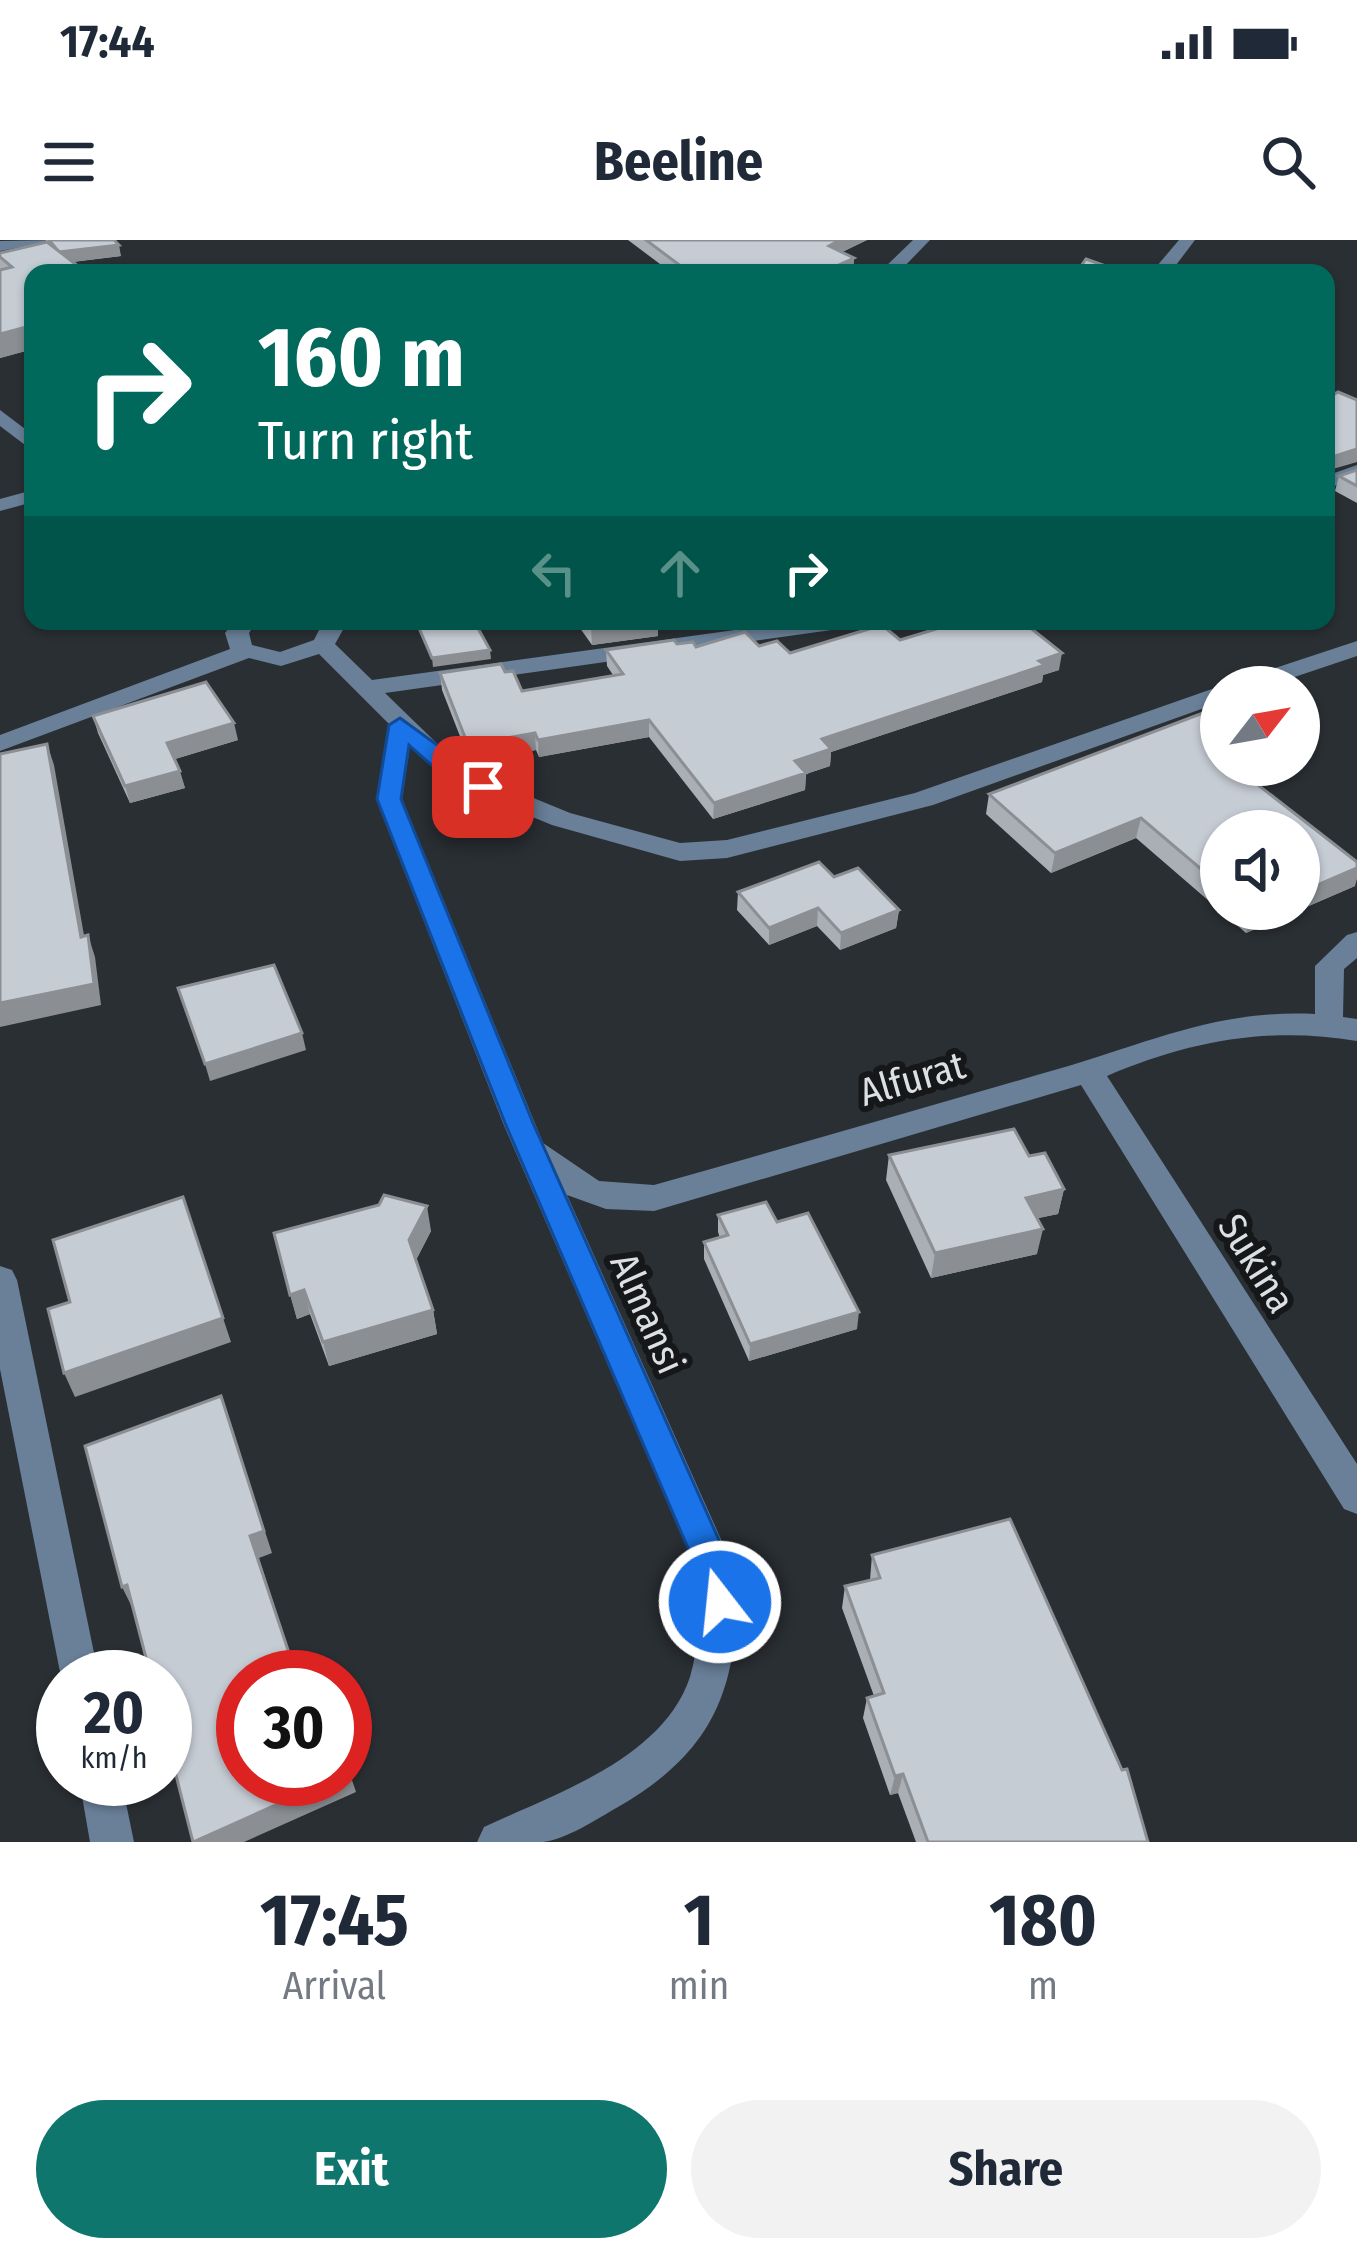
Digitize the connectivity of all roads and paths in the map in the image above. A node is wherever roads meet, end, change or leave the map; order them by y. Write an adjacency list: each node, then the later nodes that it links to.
1 (50, 240): 4 (street)
2 (922, 240): 5 (street)
3 (1187, 240): 6 (street)
4 (0, 246)
5 (897, 264)
6 (1167, 264)
7 (0, 416): 8 (street)
8 (24, 437)
9 (239, 630): 13 (street)
10 (786, 630): 15 (street)
11 (326, 633): 13 (street); 15 (street)
12 (1357, 648): 14 (street)
13 (246, 651): 18 (street)
14 (1303, 666)
15 (364, 688): 17 (street)
16 (1200, 701): 17 (street)
17 (400, 725): 22 (street, Almansi)
18 (0, 745)
19 (1357, 943): 20 (street)
20 (1342, 1027): 21 (street, Alfurat)
21 (1088, 1072): 22 (street, Alfurat); 25 (street, Sukina)
22 (519, 1123): 29 (street, Almansi)
23 (0, 1280): 24 (street)
24 (7, 1349): 26 (street)
25 (1357, 1497)
26 (74, 1650)
27 (105, 1806): 28 (street)
28 (112, 1842)
29 (500, 1842)

